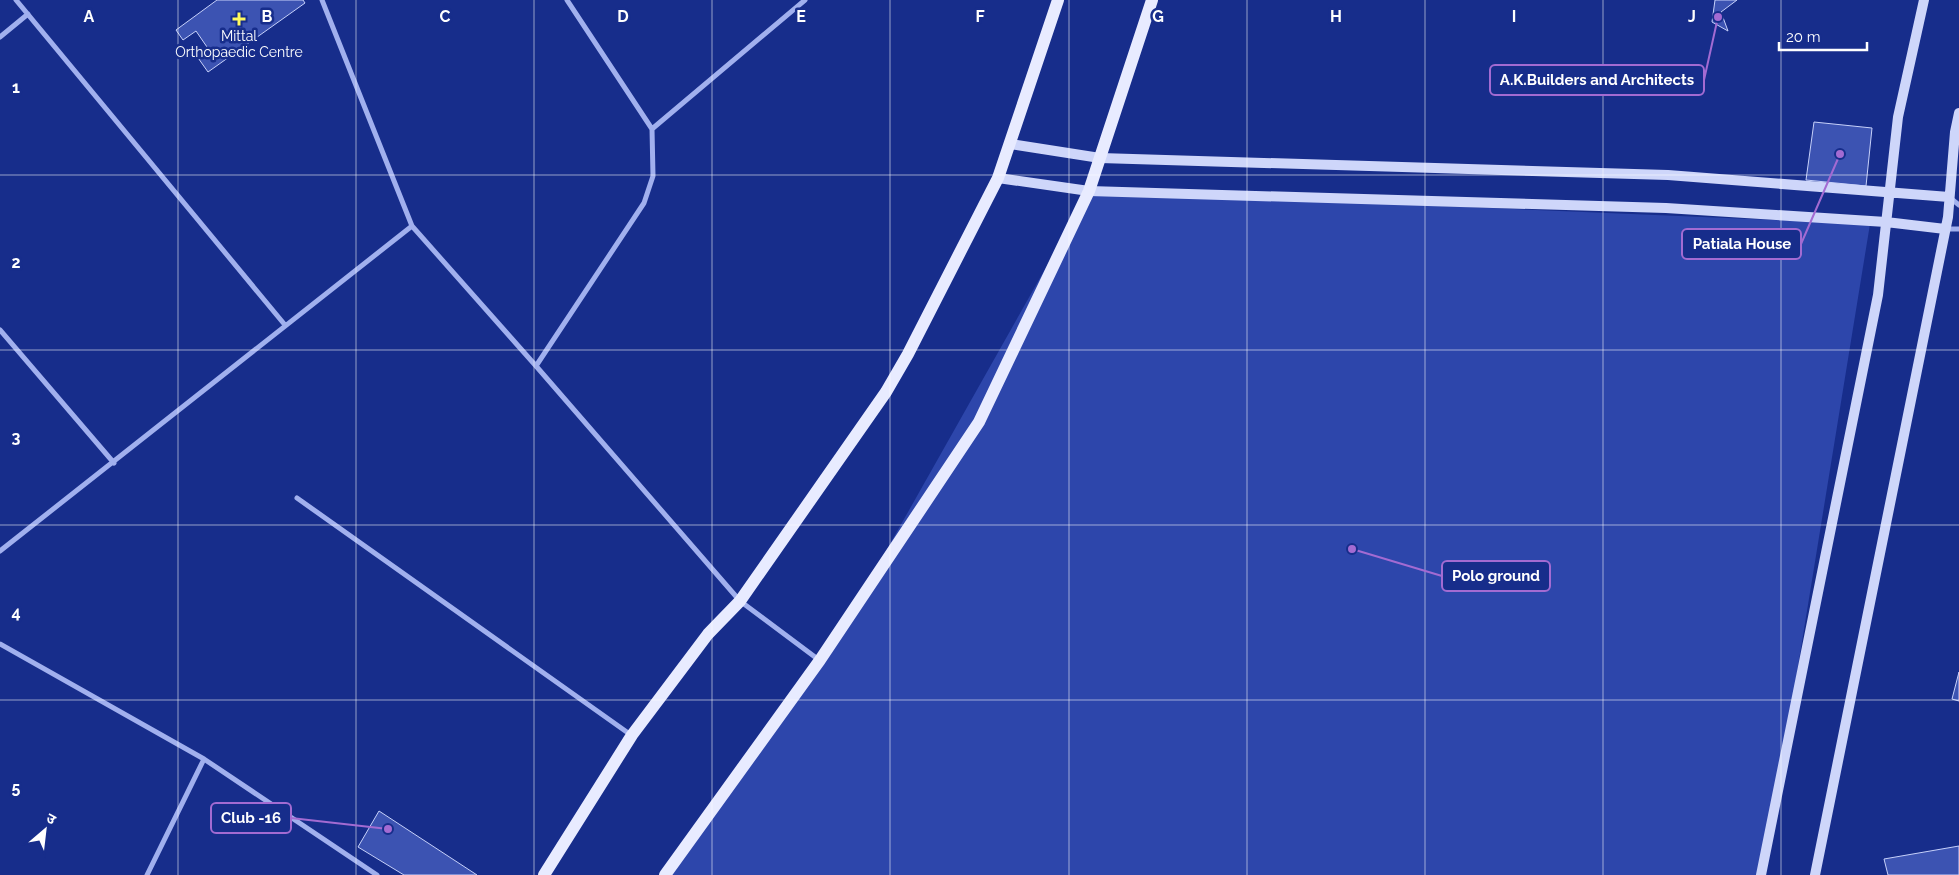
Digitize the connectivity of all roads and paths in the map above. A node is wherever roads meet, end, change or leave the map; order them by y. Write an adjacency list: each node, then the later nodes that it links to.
1 (16, 0): 8 (street)
2 (322, 0): 20 (street)
3 (567, 0): 11 (street)
4 (805, 0): 11 (street)
5 (1058, 0): 12 (main road)
6 (1152, 0): 13 (main road)
7 (1924, 0): 16 (main road)
8 (28, 14): 9 (street); 23 (street)
9 (0, 37)
10 (1959, 113): 17 (main road)
11 (652, 129): 25 (street)
12 (1010, 144): 13 (main road); 14 (main road)
13 (1100, 158): 15 (main road); 16 (main road)
14 (998, 178): 15 (main road); 29 (main road)
15 (1089, 191): 19 (main road); 31 (main road)
16 (1889, 192): 17 (main road); 19 (main road)
17 (1949, 197): 18 (street); 21 (main road)
18 (1959, 204)
19 (1886, 222): 21 (main road); 38 (main road)
20 (412, 226): 23 (street); 25 (street)
21 (1945, 229): 22 (street); 39 (main road)
22 (1959, 229)
23 (285, 325): 26 (street)
24 (0, 330): 26 (street)
25 (536, 366): 29 (street)
26 (114, 463): 28 (street)
27 (297, 498): 32 (street)
28 (0, 551)
29 (740, 602): 31 (street); 32 (main road)
30 (0, 644): 33 (street)
31 (820, 660): 37 (main road)
32 (632, 735): 36 (main road)
33 (204, 759): 34 (street); 35 (street)
34 (146, 875)
35 (377, 875)
36 (544, 875)
37 (665, 875)
38 (1761, 875)
39 (1815, 875)

